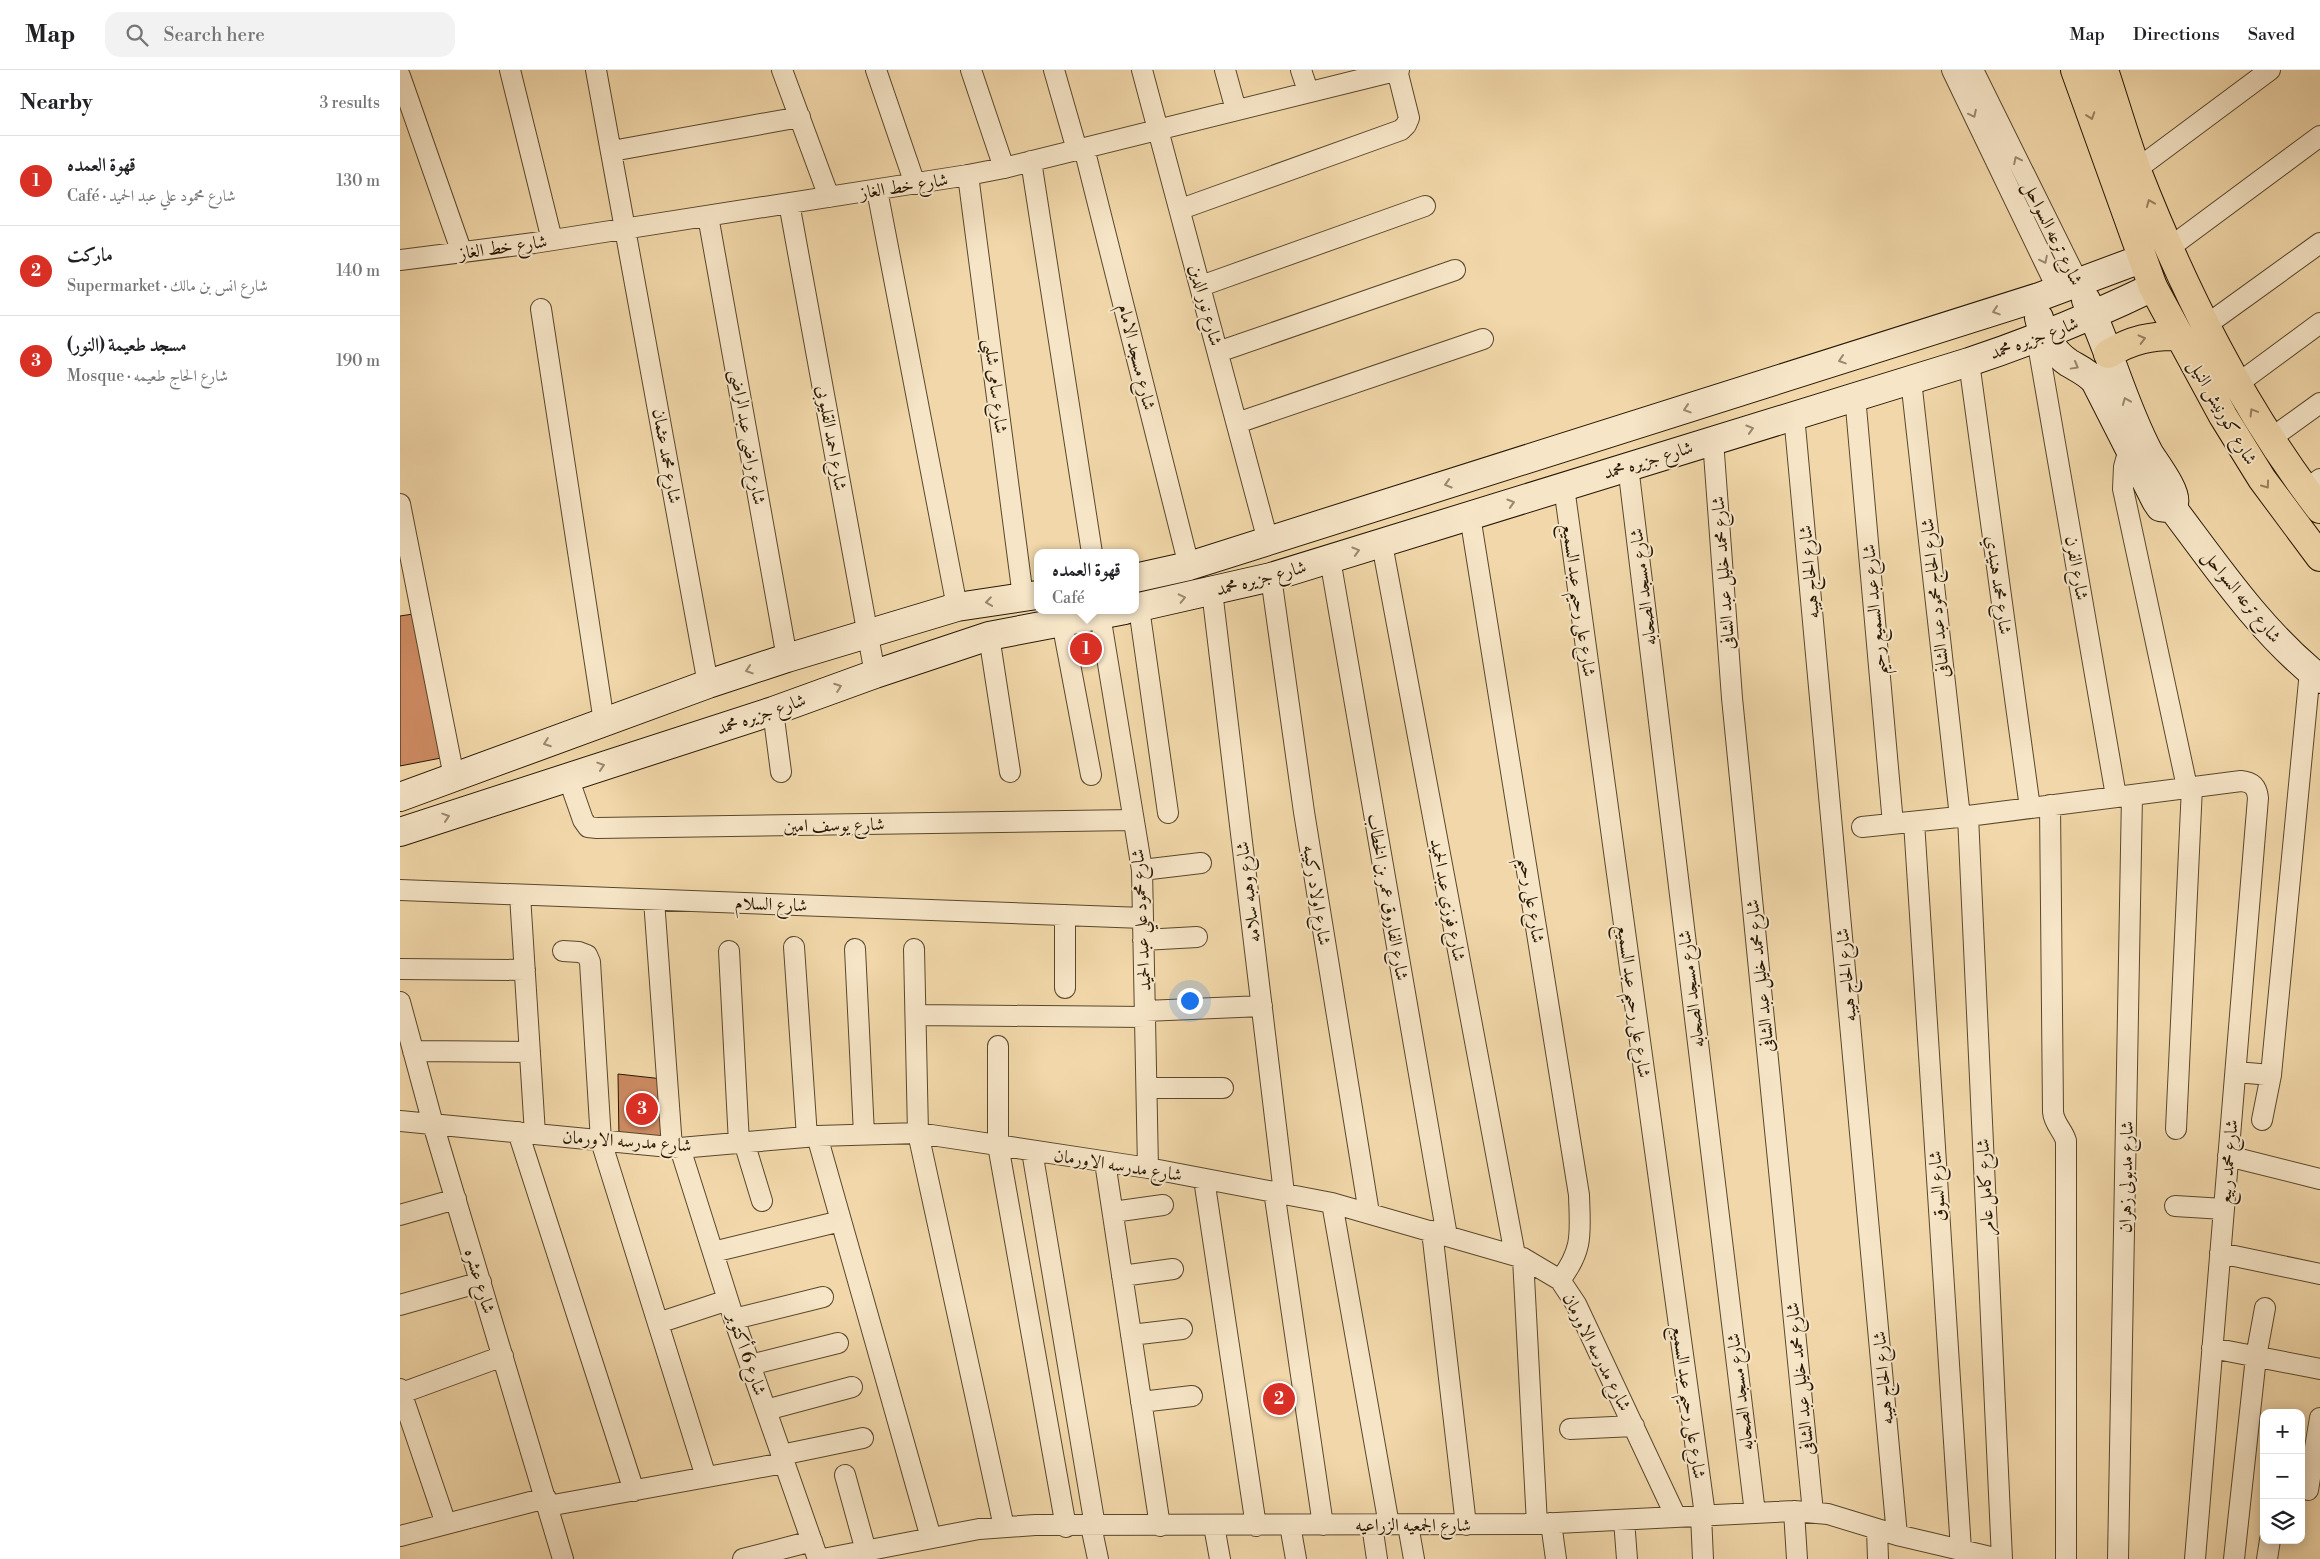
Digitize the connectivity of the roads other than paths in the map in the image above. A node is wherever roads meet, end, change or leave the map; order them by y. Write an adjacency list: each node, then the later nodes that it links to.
1 (510, 70): 37 (street)
2 (782, 70): 20 (street)
3 (876, 70): 29 (street)
4 (970, 70): 26 (street)
5 (1054, 70): 23 (street, شارع مسجد الامام)
6 (1142, 70): 21 (street, شارع نور الدين)
7 (1225, 70): 19 (street)
8 (1301, 70): 18 (street)
9 (1398, 70): 16 (street, شارع خط الغاز); 34 (street)
10 (1952, 70): 46 (street, شارع ترعه السواحل, one-way to 46)
11 (1973, 70): 46 (street, شارع ترعه السواحل, one-way to 11)
12 (2075, 70): 41 (main road, شارع كورنيش النيل, one-way to 41)
13 (2104, 70): 27 (main road, شارع كورنيش النيل)
14 (2270, 70): 27 (street)
15 (599, 71): 24 (street, شارع محمد عثمان)
16 (1366, 74): 18 (street, شارع خط الغاز)
17 (400, 76): 40 (street)
18 (1308, 92): 19 (street, شارع خط الغاز)
19 (1236, 110): 21 (street, شارع خط الغاز)
20 (800, 117): 24 (street); 31 (street)
21 (1160, 129): 23 (street, شارع خط الغاز); 34 (street, شارع نور الدين)
22 (2320, 136): 39 (street)
23 (1080, 149): 25 (street, شارع خط الغاز); 78 (street, شارع مسجد الامام)
24 (612, 150): 36 (street, شارع محمد عثمان)
25 (1031, 161): 26 (street, شارع خط الغاز); 75 (street)
26 (1004, 168): 28 (street, شارع خط الغاز)
27 (2137, 169): 39 (main road, شارع كورنيش النيل, one-way to 27)
28 (968, 175): 29 (street, شارع خط الغاز); 82 (street, شارع سامى شلبى)
29 (915, 184): 30 (street, شارع خط الغاز)
30 (877, 190): 31 (street, شارع خط الغاز); 83 (street)
31 (829, 197): 32 (street, شارع خط الغاز)
32 (790, 203): 35 (street, شارع خط الغاز); 89 (street, شارع احمد القليوبى)
33 (1425, 206): 44 (street)
34 (1181, 209): 44 (street, شارع نور الدين)
35 (708, 216): 36 (street, شارع خط الغاز); 91 (street, شارع راضى عبد الراضى)
36 (626, 229): 37 (street, شارع خط الغاز); 94 (street, شارع محمد عثمان)
37 (552, 240): 40 (street, شارع خط الغاز)
38 (2320, 244): 50 (street)
39 (2169, 248): 50 (main road, شارع كورنيش النيل)
40 (462, 252): 42 (street, شارع خط الغاز)
41 (2141, 259): 45 (main road, شارع كورنيش النيل); 46 (main road, شارع جزيره محمد)
42 (400, 260)
43 (1456, 270): 54 (street)
44 (1201, 286): 54 (street, شارع نور الدين)
45 (2153, 288): 48 (main road, شارع جزيره محمد); 51 (main road, شارع كورنيش النيل)
46 (2058, 290): 48 (main road, شارع ترعه السواحل); 52 (main road, شارع ترعه السواحل); 63 (main road, شارع جزيره محمد, one-way to 63)
47 (541, 309): 96 (street)
48 (2094, 316): 52 (main road, شارع جزيره محمد); 55 (main road, شارع ترعه السواحل)
49 (2320, 323): 58 (street)
50 (2205, 326): 58 (main road, شارع كورنيش النيل)
51 (2180, 336): 55 (main road, one-way to 51); 76 (main road, شارع كورنيش النيل, one-way to 76)
52 (2042, 337): 56 (main road, شارع جزيره محمد); 66 (main road, شارع ترعه السواحل, one-way to 66); 103 (street, شارع الفرن)
53 (1483, 339): 62 (street)
54 (1218, 352): 62 (street, شارع نور الدين)
55 (2108, 354): 71 (main road, شارع ترعه السواحل, one-way to 55)
56 (1969, 362): 57 (main road, شارع جزيره محمد); 106 (street, شارع محمد هنيدي)
57 (1911, 380): 59 (main road, شارع جزيره محمد); 108 (street, شارع الحاج محمود عبد الشافى)
58 (2236, 385): 64 (main road, شارع كورنيش النيل, one-way to 58)
59 (1855, 396): 61 (main road, شارع جزيره محمد); 111 (street, شارع عبد السميع رحيم)
60 (2320, 403): 64 (street)
61 (1794, 415): 65 (main road, شارع جزيره محمد, one-way to 61); 227 (street, شارع الحاج هيبه)
62 (1237, 424): 73 (street, شارع نور الدين)
63 (1592, 439): 67 (main road); 73 (main road, شارع جزيره محمد, one-way to 73)
64 (2270, 439): 69 (main road, شارع كورنيش النيل)
65 (1713, 440): 67 (main road, شارع جزيره محمد); 209 (street, شارع محمد خليل عبد الشافى)
66 (2129, 449): 71 (main road, شارع ترعه السواحل); 102 (street)
67 (1617, 470): 68 (main road, شارع جزيره محمد); 210 (street, شارع مسجد الصحابه)
68 (1564, 487): 72 (main road, شارع جزيره محمد, one-way to 68); 211 (street, شارع على رحيم عبد السميع)
69 (2315, 493)
70 (400, 504): 100 (street)
71 (2171, 506): 93 (main road, شارع ترعه السواحل)
72 (1470, 516): 74 (main road, شارع جزيره محمد); 178 (street, شارع على رحيم)
73 (1268, 541): 78 (main road, شارع جزيره محمد)
74 (1382, 544): 77 (main road, شارع جزيره محمد, one-way to 74); 174 (street, شارع فوزي عبد الحميد)
75 (1091, 549)
76 (2320, 557)
77 (1330, 559): 80 (main road, شارع جزيره محمد); 171 (street, شارع الفاروق عمر بن الخطاب)
78 (1189, 566): 79 (main road, شارع جزيره محمد)
79 (1139, 577)
80 (1271, 577): 81 (main road, شارع جزيره محمد); 168 (street, شارع اولاد ركيبه)
81 (1212, 591): 84 (main road, شارع جزيره محمد, one-way to 81); 132 (street, شارع وهبه سلامه)
82 (1030, 596): 83 (main road, one-way to 83)
83 (957, 607): 89 (main road)
84 (1139, 607)
85 (1104, 614): 88 (main road, شارع جزيره محمد)
86 (1125, 614): 109 (street, شارع محمود علي عبد الحميد)
87 (1126, 614): 107 (street)
88 (1062, 622): 90 (main road, شارع جزيره محمد); 99 (street)
89 (868, 633): 91 (main road); 92 (street, شارع احمد القليوبى)
90 (989, 636): 92 (main road, شارع جزيره محمد); 98 (street)
91 (787, 658): 94 (main road, one-way to 94)
92 (875, 674): 95 (main road, شارع جزيره محمد, one-way to 92)
93 (2315, 675): 139 (street, شارع محمد ربيع)
94 (708, 684): 96 (main road)
95 (773, 711): 97 (street); 101 (main road, شارع جزيره محمد, one-way to 95)
96 (604, 722): 100 (main road, one-way to 100)
97 (781, 772)
98 (1010, 772)
99 (1091, 775)
100 (454, 777): 104 (main road)
101 (568, 777): 109 (street, شارع يوسف امين); 113 (main road, شارع جزيره محمد, one-way to 101)
102 (2190, 787): 103 (street); 138 (street, شارع محمد ربيع); 145 (street)
103 (2124, 796): 105 (street); 250 (street, شارع مدبولى زهران)
104 (400, 797)
105 (2050, 805): 106 (street); 249 (street)
106 (2030, 808): 108 (street)
107 (1168, 813)
108 (1964, 816): 110 (street); 248 (street, شارع كامل عامر)
109 (1133, 820): 115 (street, شارع محمود علي عبد الحميد)
110 (1914, 822): 111 (street); 234 (street, شارع السوق)
111 (1893, 824): 112 (street)
112 (1862, 827)
113 (400, 832)
114 (1201, 863): 115 (street)
115 (1142, 870): 120 (street, شارع محمود علي عبد الحميد)
116 (400, 890): 117 (street, شارع السلام)
117 (520, 895): 118 (street, شارع السلام); 129 (street)
118 (654, 900): 119 (street, شارع السلام); 153 (street, شارع 6 أكتوبر)
119 (1065, 915): 120 (street, شارع السلام); 130 (street)
120 (1143, 918): 122 (street, شارع محمود علي عبد الحميد)
121 (1197, 937): 122 (street)
122 (1143, 940): 133 (street, شارع محمود علي عبد الحميد)
123 (794, 947): 149 (street)
124 (855, 949): 148 (street)
125 (914, 949): 134 (street)
126 (729, 950): 151 (street)
127 (563, 951): 150 (street)
128 (400, 969): 129 (street)
129 (525, 970): 137 (street)
130 (1065, 988)
131 (400, 1002): 136 (street, شارع عشره)
132 (1262, 1006): 133 (street); 160 (street, شارع وهبه سلامه)
133 (1145, 1014): 134 (street); 140 (street, شارع محمود علي عبد الحميد)
134 (916, 1015): 147 (street)
135 (998, 1046): 152 (street)
136 (414, 1051): 137 (street); 144 (street, شارع عشره)
137 (530, 1052): 146 (street)
138 (2236, 1072): 139 (street); 155 (street, شارع محمد ربيع)
139 (2272, 1075): 142 (street, شارع محمد ربيع)
140 (1147, 1088): 141 (street); 157 (street, شارع محمود علي عبد الحميد)
141 (1223, 1088)
142 (2262, 1120)
143 (400, 1121): 144 (street, شارع مدرسه الاورمان)
144 (433, 1124): 146 (street, شارع مدرسه الاورمان); 161 (street, شارع عشره)
145 (2176, 1129)
146 (526, 1133): 150 (street, شارع مدرسه الاورمان); 207 (street)
147 (918, 1133): 148 (street, شارع مدرسه الاورمان); 152 (street, شارع مدرسه الاورمان); 225 (street)
148 (864, 1134): 149 (street, شارع مدرسه الاورمان)
149 (812, 1136): 151 (street, شارع مدرسه الاورمان); 170 (street)
150 (601, 1140): 153 (street, شارع مدرسه الاورمان); 185 (street)
151 (741, 1143): 153 (street, شارع مدرسه الاورمان); 162 (street)
152 (998, 1145): 154 (street, شارع مدرسه الاورمان); 220 (street)
153 (676, 1148): 172 (street, شارع 6 أكتوبر)
154 (1032, 1151): 156 (street, شارع مدرسه الاورمان); 221 (street)
155 (2228, 1156): 159 (street); 166 (street, شارع محمد ربيع)
156 (1105, 1162): 157 (street, شارع مدرسه الاورمان); 167 (street)
157 (1148, 1168): 158 (street, شارع مدرسه الاورمان)
158 (1204, 1179): 160 (street, شارع مدرسه الاورمان); 224 (street)
159 (2320, 1179)
160 (1279, 1192): 163 (street, شارع مدرسه الاورمان); 217 (street, شارع وهبه سلامه)
161 (456, 1199): 169 (street); 179 (street, شارع عشره)
162 (762, 1201)
163 (1332, 1203): 168 (street, شارع مدرسه الاورمان); 218 (street)
164 (1163, 1205): 167 (street)
165 (2175, 1206): 166 (street)
166 (2224, 1208): 173 (street, شارع محمد ربيع)
167 (1113, 1212): 177 (street)
168 (1369, 1213): 171 (street, شارع مدرسه الاورمان)
169 (400, 1215)
170 (840, 1221): 172 (street); 229 (street)
171 (1439, 1233): 174 (street, شارع مدرسه الاورمان); 219 (street, شارع الفاروق عمر بن الخطاب)
172 (713, 1252): 181 (street, شارع 6 أكتوبر)
173 (2220, 1253): 176 (street); 189 (street, شارع محمد ربيع)
174 (1519, 1256): 178 (street, شارع مدرسه الاورمان); 215 (street, شارع فوزي عبد الحميد)
175 (1173, 1269): 177 (street)
176 (2320, 1274)
177 (1122, 1276): 187 (street)
178 (1560, 1280): 200 (street, شارع مدرسه الاورمان)
179 (481, 1282): 182 (street); 190 (street, شارع عشره)
180 (823, 1296): 184 (street)
181 (728, 1300): 184 (street, شارع 6 أكتوبر); 185 (street)
182 (400, 1305)
183 (2265, 1308): 191 (street)
184 (734, 1319): 192 (street, شارع 6 أكتوبر)
185 (658, 1323): 205 (street)
186 (1182, 1329): 187 (street)
187 (1131, 1335): 197 (street)
188 (838, 1343): 192 (street)
189 (2212, 1348): 191 (street); 251 (street, شارع محمد ربيع)
190 (503, 1356): 195 (street); 208 (street, شارع عشره)
191 (2256, 1357): 193 (street); 252 (street)
192 (750, 1366): 198 (street, شارع 6 أكتوبر)
193 (2320, 1369)
194 (852, 1387): 198 (street)
195 (401, 1391): 214 (street)
196 (1192, 1396): 197 (street)
197 (1141, 1402): 222 (street)
198 (766, 1410): 203 (street, شارع 6 أكتوبر)
199 (2320, 1418): 206 (street)
200 (1634, 1426): 201 (street); 212 (street, شارع مدرسه الاورمان)
201 (1570, 1429)
202 (864, 1438): 203 (street)
203 (783, 1459): 205 (street); 231 (street, شارع 6 أكتوبر)
204 (845, 1475): 233 (street)
205 (706, 1477): 207 (street)
206 (2308, 1490)
207 (634, 1491): 208 (street)
208 (547, 1502): 214 (street); 235 (street, شارع عشره)
209 (1804, 1511): 210 (street, شارع الجمعيه الزراعيه); 226 (street, شارع الجمعيه الزراعيه); 246 (street, شارع محمد خليل عبد الشافى)
210 (1755, 1513): 211 (street, شارع الجمعيه الزراعيه)
211 (1703, 1515): 212 (street, شارع الجمعيه الزراعيه); 245 (street, شارع على رحيم عبد السميع)
212 (1676, 1517): 213 (street, شارع الجمعيه الزراعيه)
213 (1624, 1520): 215 (street, شارع الجمعيه الزراعيه); 244 (street)
214 (446, 1524): 228 (street)
215 (1544, 1524): 219 (street, شارع الجمعيه الزراعيه); 243 (street, شارع فوزي عبد الحميد)
216 (1290, 1525): 217 (street, شارع الجمعيه الزراعيه); 224 (street, شارع الجمعيه الزراعيه); 240 (street)
217 (1323, 1525): 218 (street, شارع الجمعيه الزراعيه)
218 (1390, 1525): 219 (street, شارع الجمعيه الزراعيه); 241 (street); 242 (street)
219 (1466, 1525)
220 (1066, 1526): 221 (street, شارع الجمعيه الزراعيه); 225 (street, شارع الجمعيه الزراعيه)
221 (1093, 1526): 222 (street, شارع الجمعيه الزراعيه); 238 (street)
222 (1160, 1526): 223 (street, شارع الجمعيه الزراعيه)
223 (1214, 1526): 224 (street, شارع الجمعيه الزراعيه); 239 (street)
224 (1256, 1526)
225 (1004, 1527): 229 (street, شارع الجمعيه الزراعيه)
226 (1877, 1529): 227 (street, شارع الجمعيه الزراعيه); 247 (street)
227 (1897, 1535): 232 (street, شارع الجمعيه الزراعيه)
228 (400, 1536)
229 (931, 1538): 233 (street, شارع الجمعيه الزراعيه)
230 (2269, 1544): 253 (street)
231 (815, 1550): 236 (street)
232 (1923, 1550): 234 (street, شارع الجمعيه الزراعيه)
233 (866, 1551): 237 (street, شارع الجمعيه الزراعيه)
234 (1958, 1553): 248 (street, شارع الجمعيه الزراعيه)
235 (563, 1559)
236 (742, 1559)
237 (824, 1559)
238 (1098, 1559)
239 (1220, 1559)
240 (1296, 1559)
241 (1378, 1559)
242 (1414, 1559)
243 (1556, 1559)
244 (1627, 1559)
245 (1703, 1559)
246 (1797, 1559)
247 (1878, 1559)
248 (2000, 1559)
249 (2066, 1559)
250 (2118, 1559)
251 (2194, 1559)
252 (2234, 1559)
253 (2267, 1559)

